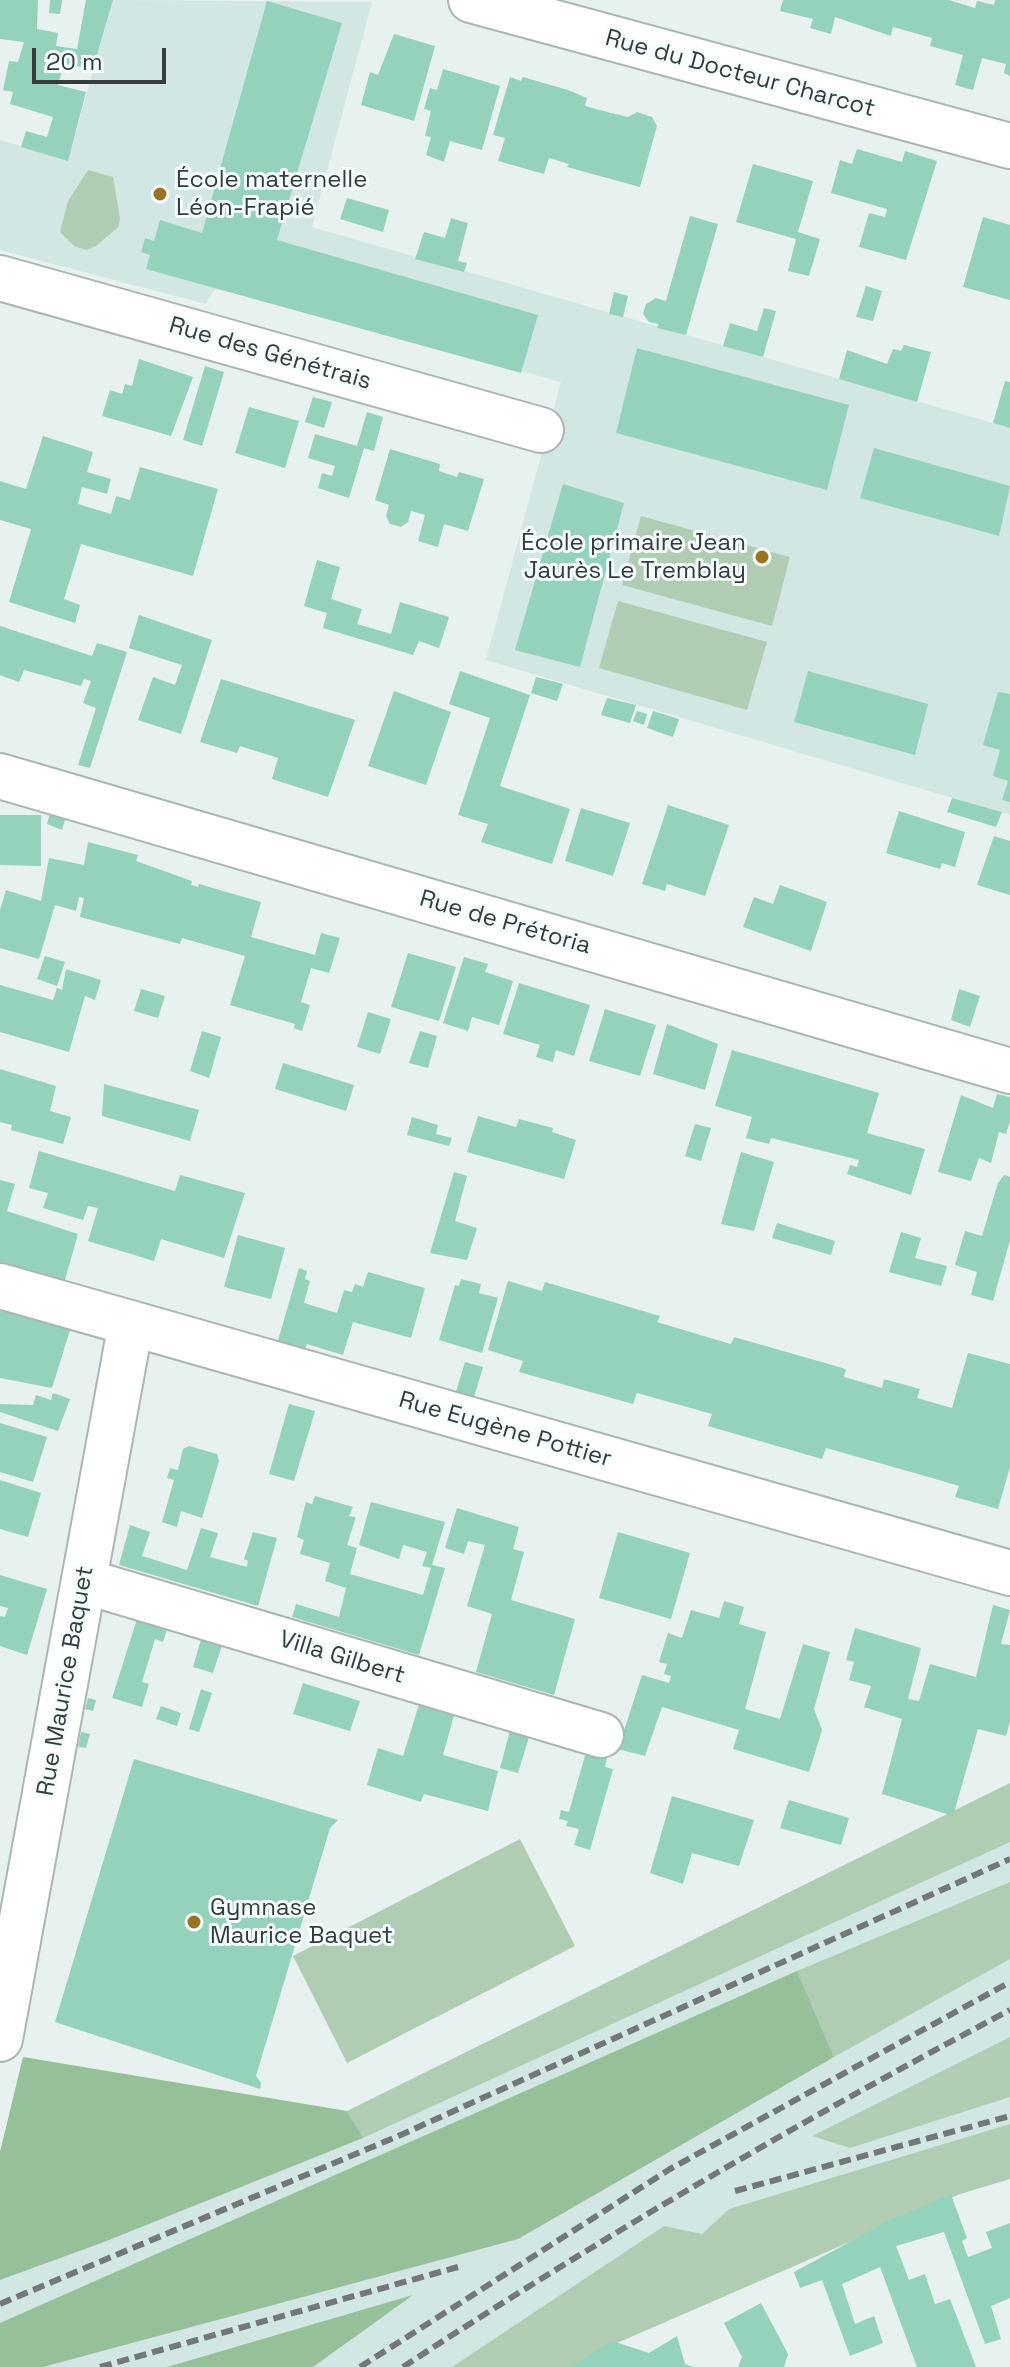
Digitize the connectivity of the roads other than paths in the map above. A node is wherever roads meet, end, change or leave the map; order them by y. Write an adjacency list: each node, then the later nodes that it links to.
1 (471, 0): 2 (street, Rue du Docteur Charcot)
2 (1010, 146)
3 (0, 278): 4 (street, Rue des Génétrais)
4 (541, 430)
5 (0, 776): 6 (street, Rue de Prétoria)
6 (1010, 1071)
7 (0, 1286): 8 (street, Rue Eugène Pottier)
8 (131, 1323): 9 (street, Rue Eugène Pottier); 10 (street, Rue Maurice Baquet)
9 (1010, 1573)
10 (84, 1581): 11 (street, Villa Gilbert); 12 (street, Rue Maurice Baquet)
11 (601, 1735)
12 (0, 2039)

